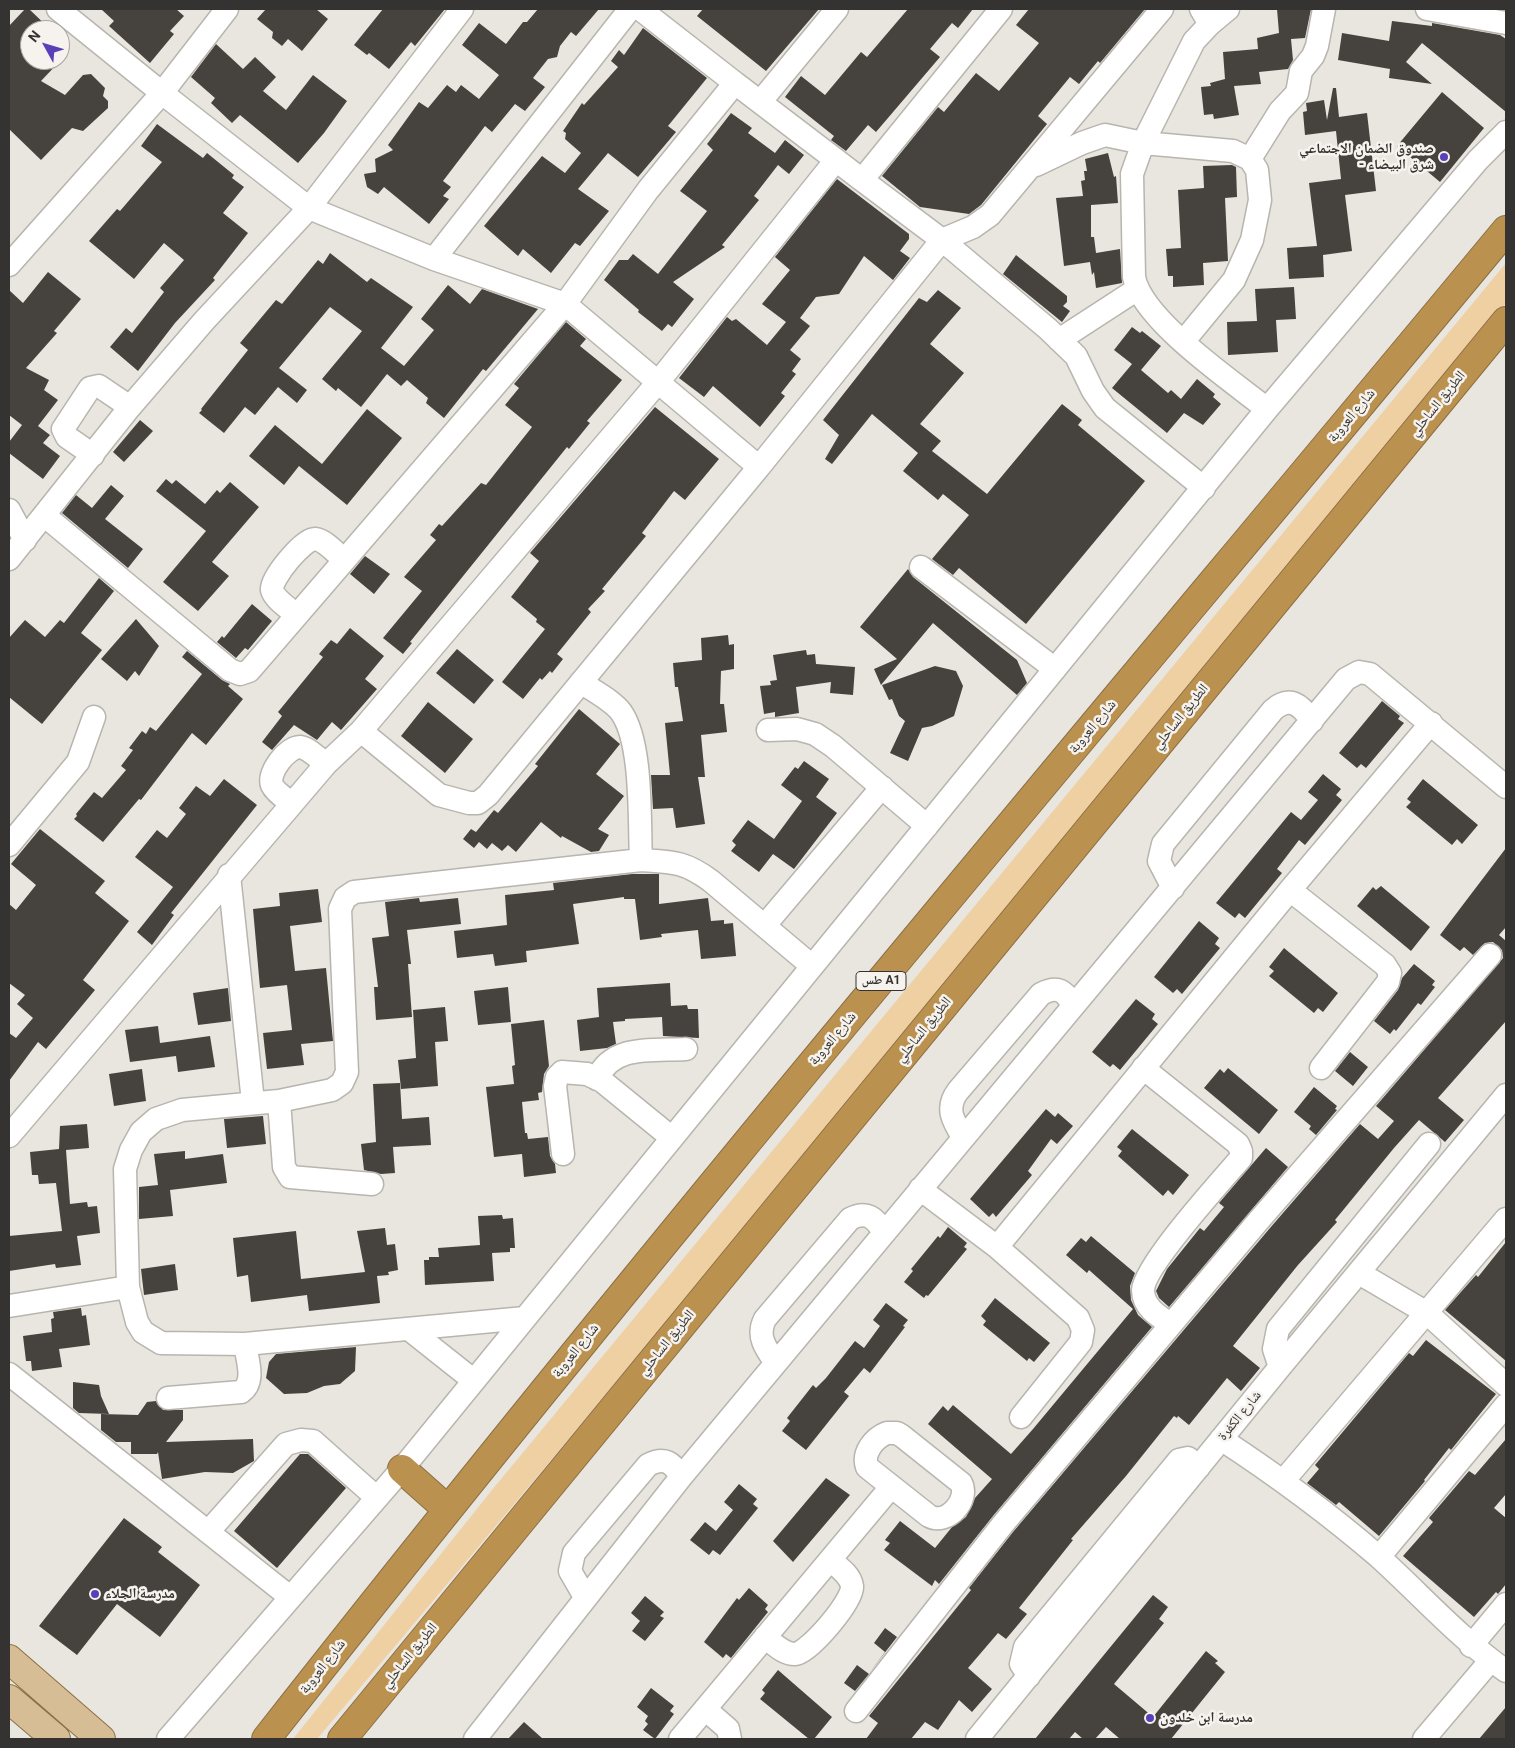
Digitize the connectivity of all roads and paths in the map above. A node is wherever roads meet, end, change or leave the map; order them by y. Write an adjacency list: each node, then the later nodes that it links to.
1 (58, 9): 15 (street)
2 (462, 9): 23 (street)
3 (630, 9): 26 (street)
4 (837, 9): 16 (street)
5 (1001, 9): 22 (street)
6 (1162, 9): 21 (street)
7 (1228, 9): 12 (street)
8 (1324, 9): 20 (street)
9 (1426, 9): 13 (street)
10 (219, 11): 15 (street)
11 (655, 13): 14 (street)
12 (1206, 16): 18 (street)
13 (1506, 22)
14 (735, 83): 16 (street); 29 (street)
15 (162, 94): 23 (street); 27 (street)
16 (761, 101): 19 (street)
17 (1506, 132): 35 (street)
18 (1143, 143): 20 (street); 21 (street); 28 (street)
19 (836, 160): 22 (street); 33 (street)
20 (1250, 160): 32 (street)
21 (1029, 168): 25 (street)
22 (862, 180): 25 (street)
23 (309, 208): 26 (street); 34 (street)
24 (1506, 230): 106 (highway, شارع العروبة / طس A1)
25 (942, 240): 31 (street); 37 (street)
26 (434, 259): 29 (street)
27 (9, 265)
28 (1136, 290): 31 (street); 32 (street)
29 (566, 304): 33 (street); 43 (street)
30 (1506, 321): 124 (highway, الطريق الساحلي)
31 (1059, 340): 38 (street)
32 (1183, 342): 35 (street)
33 (659, 381): 37 (street); 52 (street)
34 (130, 407): 36 (street); 36 (street)
35 (1267, 409): 38 (street)
36 (93, 455): 40 (street)
37 (759, 467): 47 (street)
38 (1204, 488): 46 (street)
39 (9, 510): 41 (street)
40 (45, 516): 41 (street); 45 (street)
41 (25, 540): 42 (street)
42 (9, 560)
43 (343, 560): 45 (street); 45 (street)
44 (921, 567): 46 (street)
45 (296, 615)
46 (1056, 669): 57 (street)
47 (581, 682): 52 (street); 59 (street)
48 (94, 717): 58 (street)
49 (1312, 721): 50 (street); 61 (street); 61 (street)
50 (1431, 723): 55 (street); 62 (street)
51 (768, 730): 54 (street)
52 (361, 731): 53 (street)
53 (326, 764): 56 (street); 56 (street)
54 (882, 787): 57 (street); 63 (street)
55 (1506, 787)
56 (292, 804): 60 (street)
57 (928, 826): 65 (street)
58 (9, 845)
59 (640, 860): 63 (street); 72 (street)
60 (230, 875): 73 (street); 74 (street)
61 (1173, 888): 66 (street)
62 (1290, 890): 68 (street); 69 (street)
63 (765, 925): 65 (street)
64 (1490, 955): 89 (street)
65 (812, 966): 76 (street)
66 (1074, 1005): 75 (street); 75 (street)
67 (686, 1049): 70 (street)
68 (1142, 1068): 83 (street); 89 (street)
69 (1321, 1068)
70 (597, 1079): 76 (street); 78 (street)
71 (1506, 1095): 84 (street, شارع الكفرة)
72 (279, 1101): 73 (street); 79 (street)
73 (253, 1102): 85 (street)
74 (9, 1136)
75 (963, 1137): 80 (street)
76 (672, 1138): 88 (street)
77 (1429, 1144): 93 (street)
78 (563, 1154)
79 (372, 1184)
80 (920, 1189): 82 (street); 83 (street)
81 (1506, 1219): 87 (street)
82 (884, 1232): 92 (street); 92 (street)
83 (997, 1247): 99 (street)
84 (1359, 1273): 87 (street); 93 (street, شارع الكفرة)
85 (128, 1287): 86 (street); 91 (street)
86 (9, 1306)
87 (1427, 1313): 96 (street); 103 (street)
88 (526, 1318): 90 (street); 95 (street)
89 (1171, 1324): 119 (street)
90 (410, 1330): 91 (street); 95 (street)
91 (245, 1344): 97 (street)
92 (776, 1363): 102 (street)
93 (1280, 1367): 100 (street, شارع الكفرة)
94 (9, 1374): 107 (street)
95 (473, 1380): 101 (street)
96 (1506, 1385)
97 (168, 1398)
98 (1506, 1405): 108 (street)
99 (1021, 1417)
100 (1221, 1439): 103 (street); 128 (street, شارع الكفرة)
101 (402, 1469): 105 (street); 106 (highway)
102 (681, 1477): 111 (street); 111 (street)
103 (1284, 1480): 108 (street)
104 (891, 1487): 109 (street)
105 (377, 1498): 107 (street); 110 (street)
106 (447, 1509): 123 (highway, شارع العروبة / طس A1)
107 (208, 1532): 110 (street)
108 (1379, 1558): 114 (street)
109 (830, 1560): 113 (street); 113 (street)
110 (290, 1597): 122 (street)
111 (585, 1597): 125 (street)
112 (1506, 1604): 114 (street)
113 (765, 1637): 118 (street)
114 (1471, 1646): 116 (street)
115 (9, 1659): 121 (main road)
116 (1499, 1666): 129 (street)
117 (9, 1699): 120 (main road)
118 (705, 1709): 126 (street); 127 (street)
119 (856, 1711)
120 (56, 1739)
121 (101, 1739)
122 (168, 1739)
123 (266, 1739)
124 (342, 1739)
125 (475, 1739)
126 (680, 1739)
127 (730, 1739)
128 (977, 1739)
129 (1424, 1739)

